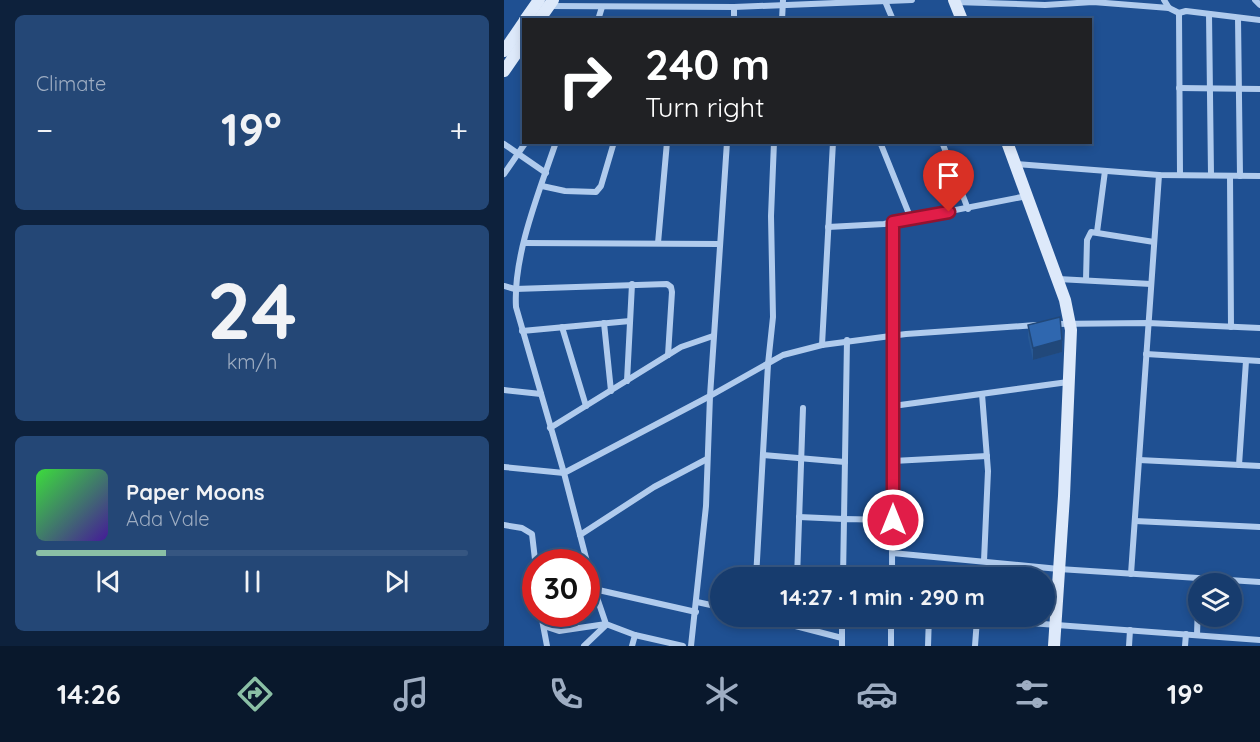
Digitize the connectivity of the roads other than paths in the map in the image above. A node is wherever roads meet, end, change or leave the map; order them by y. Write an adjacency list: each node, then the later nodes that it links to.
1 (912, 0): 5 (street)
2 (1164, 0): 16 (street)
3 (1255, 0): 13 (street)
4 (545, 1): 14 (street); 19 (main road); 20 (main road)
5 (885, 1): 9 (street); 24 (street)
6 (955, 1): 10 (street); 25 (main road)
7 (1092, 1): 11 (street); 16 (street)
8 (783, 2): 9 (street); 15 (street); 23 (street)
9 (835, 2)
10 (1002, 2): 11 (street)
11 (1045, 2)
12 (720, 3): 14 (street); 15 (street)
13 (1260, 5)
14 (602, 7): 21 (street)
15 (734, 7): 22 (street)
16 (1169, 8): 17 (street)
17 (1179, 14): 18 (street); 32 (street)
18 (1209, 14): 26 (street); 33 (street)
19 (527, 18)
20 (540, 18)
21 (599, 18)
22 (734, 18)
23 (782, 18)
24 (892, 18)
25 (961, 18)
26 (1238, 18): 27 (street); 34 (street)
27 (1260, 20)
28 (522, 24): 30 (main road)
29 (522, 45): 31 (main road)
30 (504, 51)
31 (504, 71)
32 (1179, 88): 33 (street); 53 (street)
33 (1209, 88): 34 (street); 54 (street)
34 (1238, 88): 35 (street); 56 (street)
35 (1260, 89)
36 (504, 144): 47 (street)
37 (525, 144): 47 (street)
38 (555, 144): 50 (street)
39 (614, 144): 58 (street)
40 (667, 144): 67 (street)
41 (727, 144): 68 (street)
42 (774, 144): 91 (street)
43 (832, 144): 63 (street)
44 (881, 144): 61 (street)
45 (943, 144): 60 (street)
46 (1008, 144): 48 (main road)
47 (518, 153): 50 (street); 51 (street)
48 (1016, 164): 49 (street); 59 (main road)
49 (1105, 171): 52 (street); 64 (street)
50 (546, 173): 58 (street)
51 (504, 174)
52 (1159, 175): 53 (street); 65 (street)
53 (1180, 175): 54 (street)
54 (1211, 175): 55 (street)
55 (1230, 176): 56 (street); 80 (street)
56 (1240, 176): 57 (street)
57 (1260, 176)
58 (542, 186): 66 (street)
59 (1028, 195): 60 (street); 69 (main road)
60 (968, 209): 61 (street)
61 (911, 219): 62 (street)
62 (893, 222): 63 (street); 84 (street)
63 (828, 227): 86 (street)
64 (1097, 232): 65 (street); 70 (street)
65 (1154, 242): 72 (street)
66 (524, 243): 67 (street); 74 (street)
67 (658, 243): 68 (street)
68 (719, 244): 83 (street)
69 (1057, 279): 70 (street); 76 (main road)
70 (1086, 280): 72 (street)
71 (632, 284): 74 (street); 75 (street); 88 (street)
72 (1151, 284): 78 (street)
73 (504, 286): 74 (street)
74 (515, 289): 82 (street)
75 (630, 321): 77 (street); 92 (street)
76 (1070, 322): 78 (street); 84 (street); 93 (main road)
77 (604, 323): 79 (street); 95 (street)
78 (1148, 323): 80 (street); 87 (street)
79 (562, 327): 82 (street); 99 (street)
80 (1231, 327): 81 (street)
81 (1260, 328)
82 (522, 331): 96 (street)
83 (713, 336): 88 (street); 98 (street)
84 (892, 336): 85 (street); 100 (street)
85 (847, 340): 86 (street); 109 (street)
86 (822, 345): 91 (street)
87 (1146, 354): 89 (street); 107 (street)
88 (668, 356): 92 (street)
89 (1246, 361): 90 (street); 110 (street)
90 (1260, 362)
91 (768, 364): 98 (street); 103 (street)
92 (627, 381): 95 (street)
93 (1068, 382): 97 (street); 129 (main road)
94 (504, 390): 96 (street)
95 (610, 391): 99 (street)
96 (541, 394): 102 (street)
97 (981, 394): 100 (street); 104 (street)
98 (710, 396): 105 (street); 113 (street)
99 (586, 406): 102 (street)
100 (893, 406): 108 (street)
101 (803, 408): 106 (street)
102 (550, 428): 113 (street)
103 (763, 455): 106 (street); 125 (street)
104 (987, 456): 108 (street); 124 (street)
105 (707, 459): 120 (street); 135 (street)
106 (801, 459): 109 (street); 114 (street)
107 (1139, 460): 110 (street); 117 (street)
108 (893, 461): 116 (street)
109 (845, 462): 115 (street)
110 (1239, 465): 111 (street)
111 (1260, 466)
112 (504, 467): 113 (street)
113 (564, 473): 120 (street)
114 (799, 517): 115 (street); 126 (street)
115 (844, 519): 116 (street); 127 (street)
116 (893, 520): 123 (street)
117 (1135, 521): 119 (street); 130 (street)
118 (504, 525): 121 (street)
119 (1260, 527)
120 (580, 535): 122 (street)
121 (534, 549)
122 (584, 549)
123 (892, 553): 124 (street); 128 (street)
124 (984, 561): 129 (street)
125 (757, 567)
126 (797, 567)
127 (843, 567)
128 (892, 567)
129 (1059, 569): 130 (street); 141 (main road)
130 (1131, 574): 131 (street)
131 (1188, 579)
132 (1242, 581): 133 (street)
133 (1260, 582)
134 (600, 590): 138 (street)
135 (697, 602): 136 (street); 138 (street)
136 (710, 605)
137 (600, 606): 139 (street)
138 (696, 612): 163 (street)
139 (606, 624): 140 (street); 154 (street); 160 (street)
140 (600, 625)
141 (1055, 625): 152 (street)
142 (543, 627): 159 (street)
143 (546, 627): 144 (street)
144 (586, 627)
145 (799, 627): 156 (street)
146 (842, 627): 156 (street)
147 (891, 627): 165 (street)
148 (929, 627): 166 (street)
149 (976, 627): 167 (street)
150 (1055, 627): 168 (main road)
151 (1197, 627): 155 (street)
152 (1130, 630): 153 (street); 169 (street)
153 (1186, 634): 155 (street); 170 (street)
154 (635, 635): 161 (street); 162 (street)
155 (1197, 635): 157 (street)
156 (842, 638): 164 (street)
157 (1242, 638): 158 (street); 171 (street)
158 (1260, 640)
159 (547, 646)
160 (584, 646)
161 (632, 646)
162 (683, 646)
163 (691, 646)
164 (842, 646)
165 (891, 646)
166 (928, 646)
167 (975, 646)
168 (1054, 646)
169 (1129, 646)
170 (1185, 646)
171 (1242, 646)

